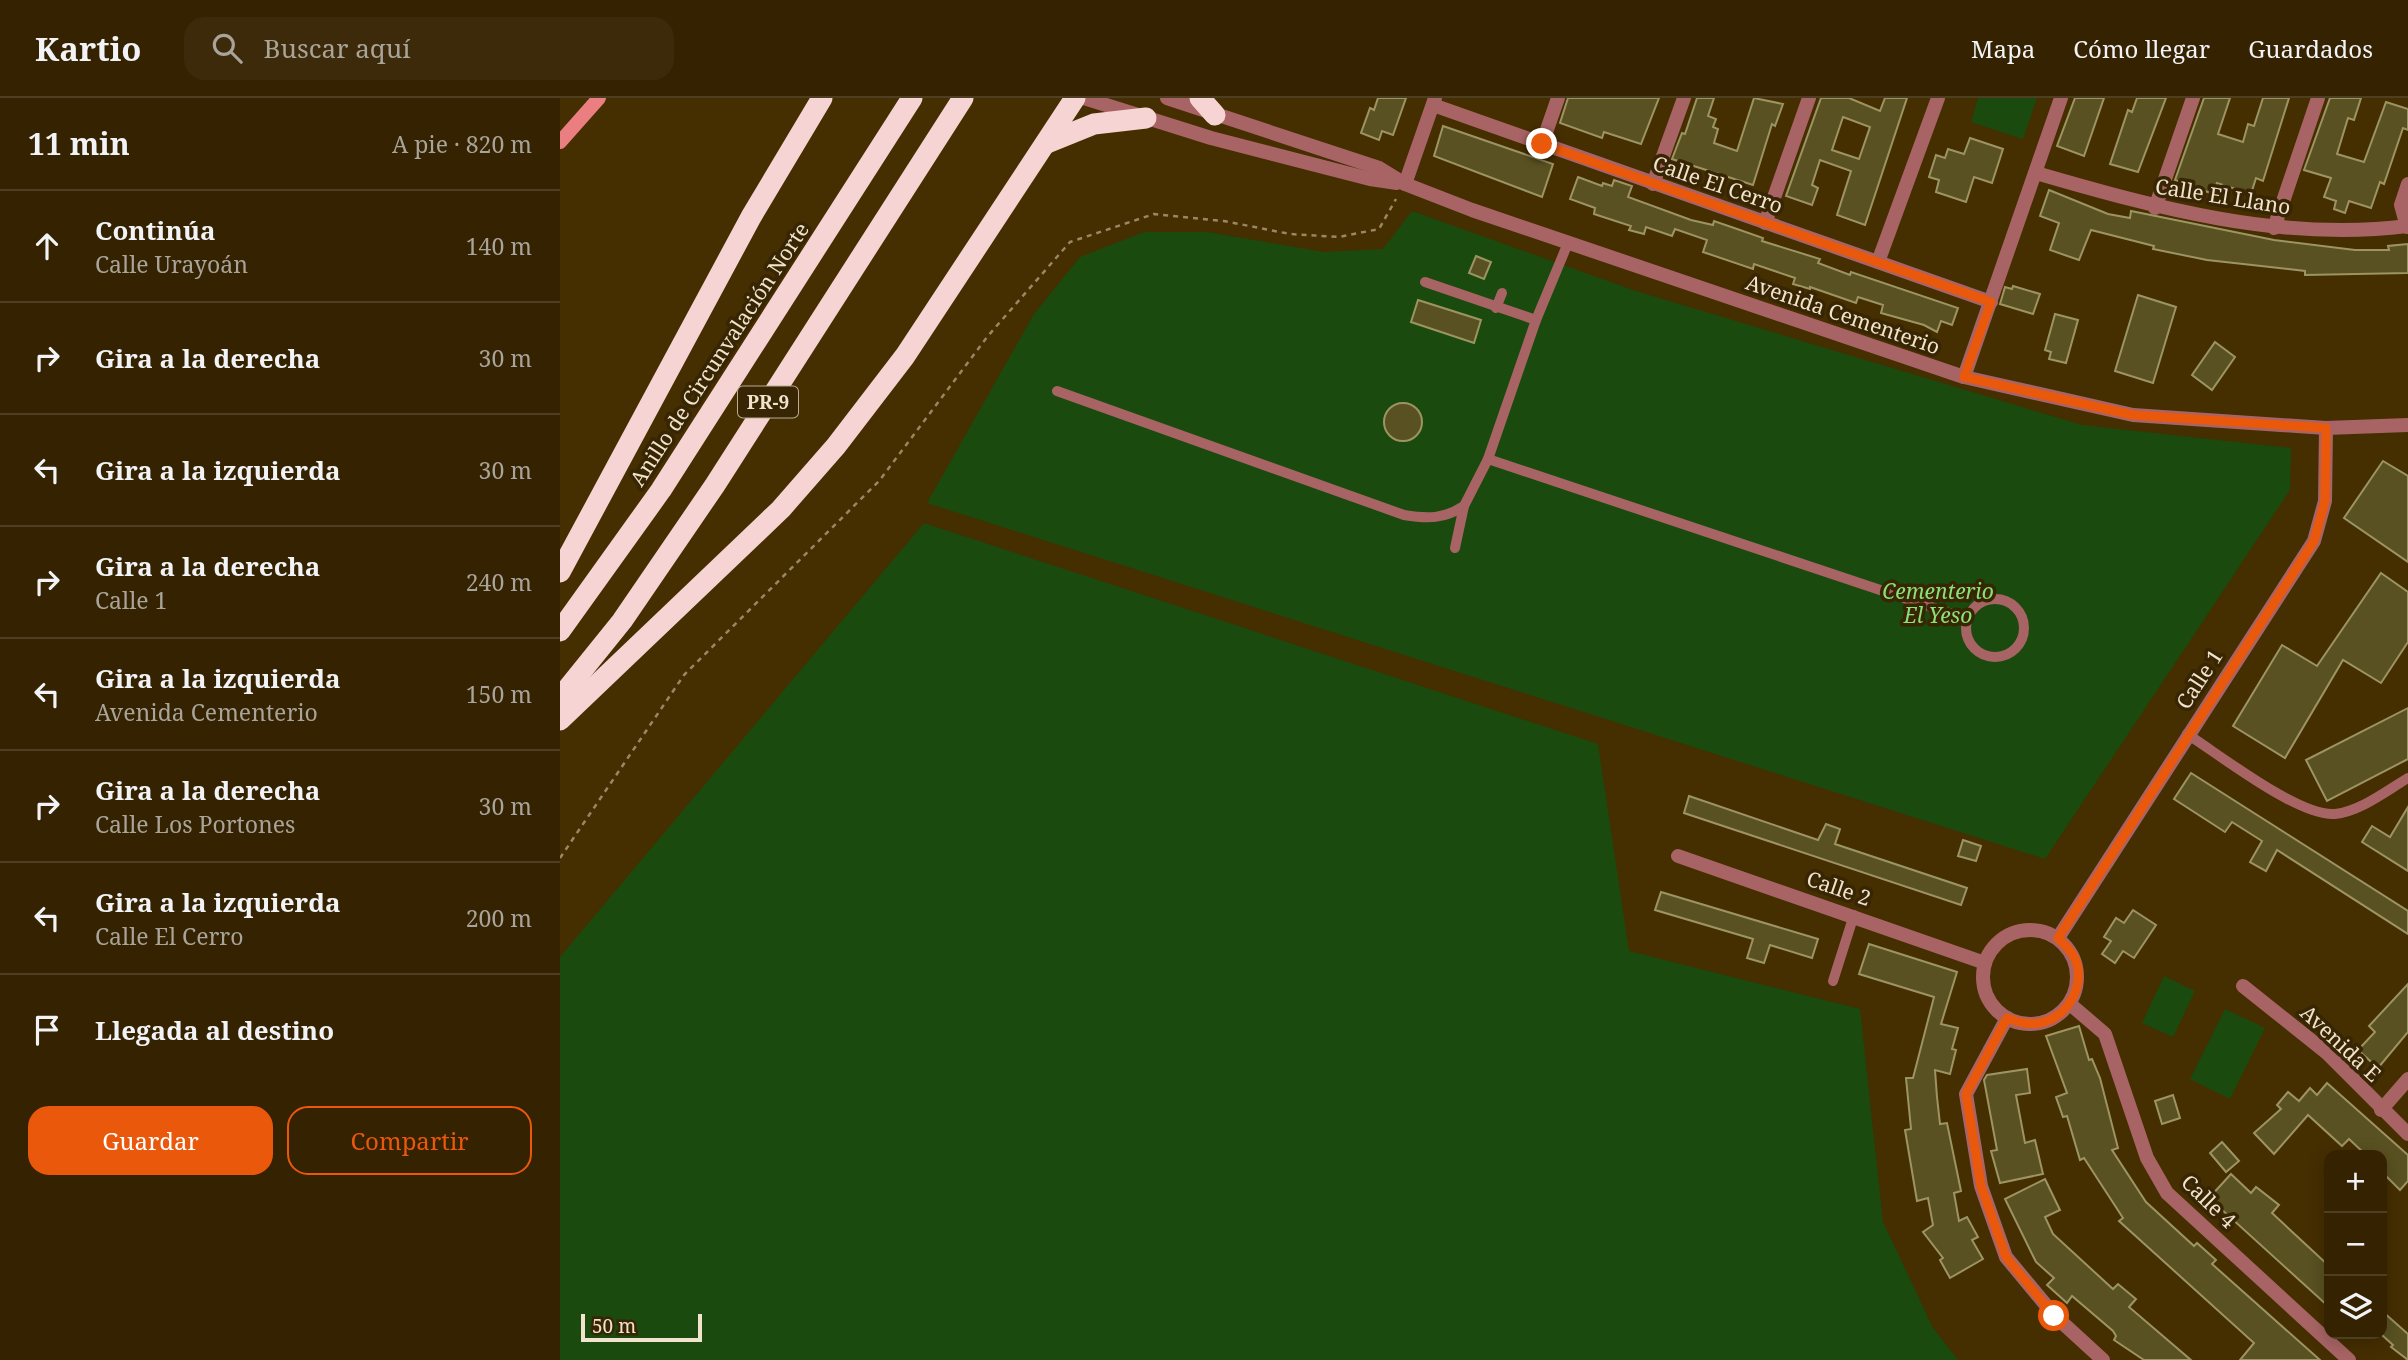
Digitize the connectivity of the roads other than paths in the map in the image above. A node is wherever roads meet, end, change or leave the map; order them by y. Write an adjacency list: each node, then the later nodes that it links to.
1 (598, 98): 19 (street)
2 (822, 98): 44 (highway)
3 (912, 98): 46 (highway, Anillo de Circunvalación Norte / PR-9)
4 (963, 98): 47 (highway, PR-9)
5 (1075, 98): 20 (highway)
6 (1084, 98): 18 (street, Avenida Cementerio)
7 (1167, 98): 17 (street, Avenida Cementerio)
8 (1200, 98): 17 (highway)
9 (1558, 98): 21 (street)
10 (1684, 98): 24 (street)
11 (1809, 98): 27 (street)
12 (1938, 98): 31 (street)
13 (2061, 98): 22 (street)
14 (2193, 98): 26 (street)
15 (2318, 98): 29 (street)
16 (1434, 101): 21 (street, Calle El Cerro); 23 (street)
17 (1215, 115): 23 (street, Avenida Cementerio)
18 (1146, 118): 20 (highway); 23 (street, Avenida Cementerio)
19 (560, 142)
20 (1047, 142): 48 (highway)
21 (1542, 144): 24 (street, Calle El Cerro)
22 (2036, 173): 26 (street, Calle El Llano); 34 (street)
23 (1405, 184): 30 (street, Avenida Cementerio)
24 (1653, 184): 27 (street, Calle El Cerro)
25 (2408, 184): 28 (street)
26 (2155, 208): 29 (street, Calle El Llano)
27 (1765, 223): 31 (street, Calle El Cerro)
28 (2407, 227): 29 (street, Calle El Llano)
29 (2274, 228)
30 (1568, 243): 36 (lane); 37 (street, Avenida Cementerio)
31 (1878, 262): 34 (street, Calle El Cerro)
32 (1424, 282): 35 (lane)
33 (1503, 293): 35 (lane)
34 (1991, 302): 37 (street)
35 (1496, 308): 36 (lane)
36 (1536, 320): 41 (lane)
37 (1964, 377): 40 (street, Avenida Cementerio)
38 (1057, 391): 42 (lane)
39 (2408, 425): 40 (street, Avenida Cementerio)
40 (2326, 428): 49 (street, Calle 1)
41 (1488, 459): 42 (lane); 45 (lane)
42 (1464, 506): 43 (lane)
43 (1455, 548)
44 (560, 572)
45 (1967, 619): 45 (lane)
46 (560, 631)
47 (560, 698)
48 (560, 720)
49 (2187, 734): 50 (lane); 53 (street, Calle 1)
50 (2408, 778)
51 (1678, 856): 52 (street, Calle 2)
52 (1854, 915): 54 (street, Calle 2); 55 (lane)
53 (2058, 938): 54 (street); 57 (street)
54 (1985, 963): 58 (street)
55 (1833, 981)
56 (2244, 986): 60 (street, Avenida E)
57 (2070, 1004): 58 (street); 63 (street, Calle 4)
58 (2007, 1018): 62 (street)
59 (2408, 1079): 60 (street)
60 (2381, 1110): 61 (street, Avenida E)
61 (2408, 1134)
62 (2103, 1360)
63 (2348, 1360)

